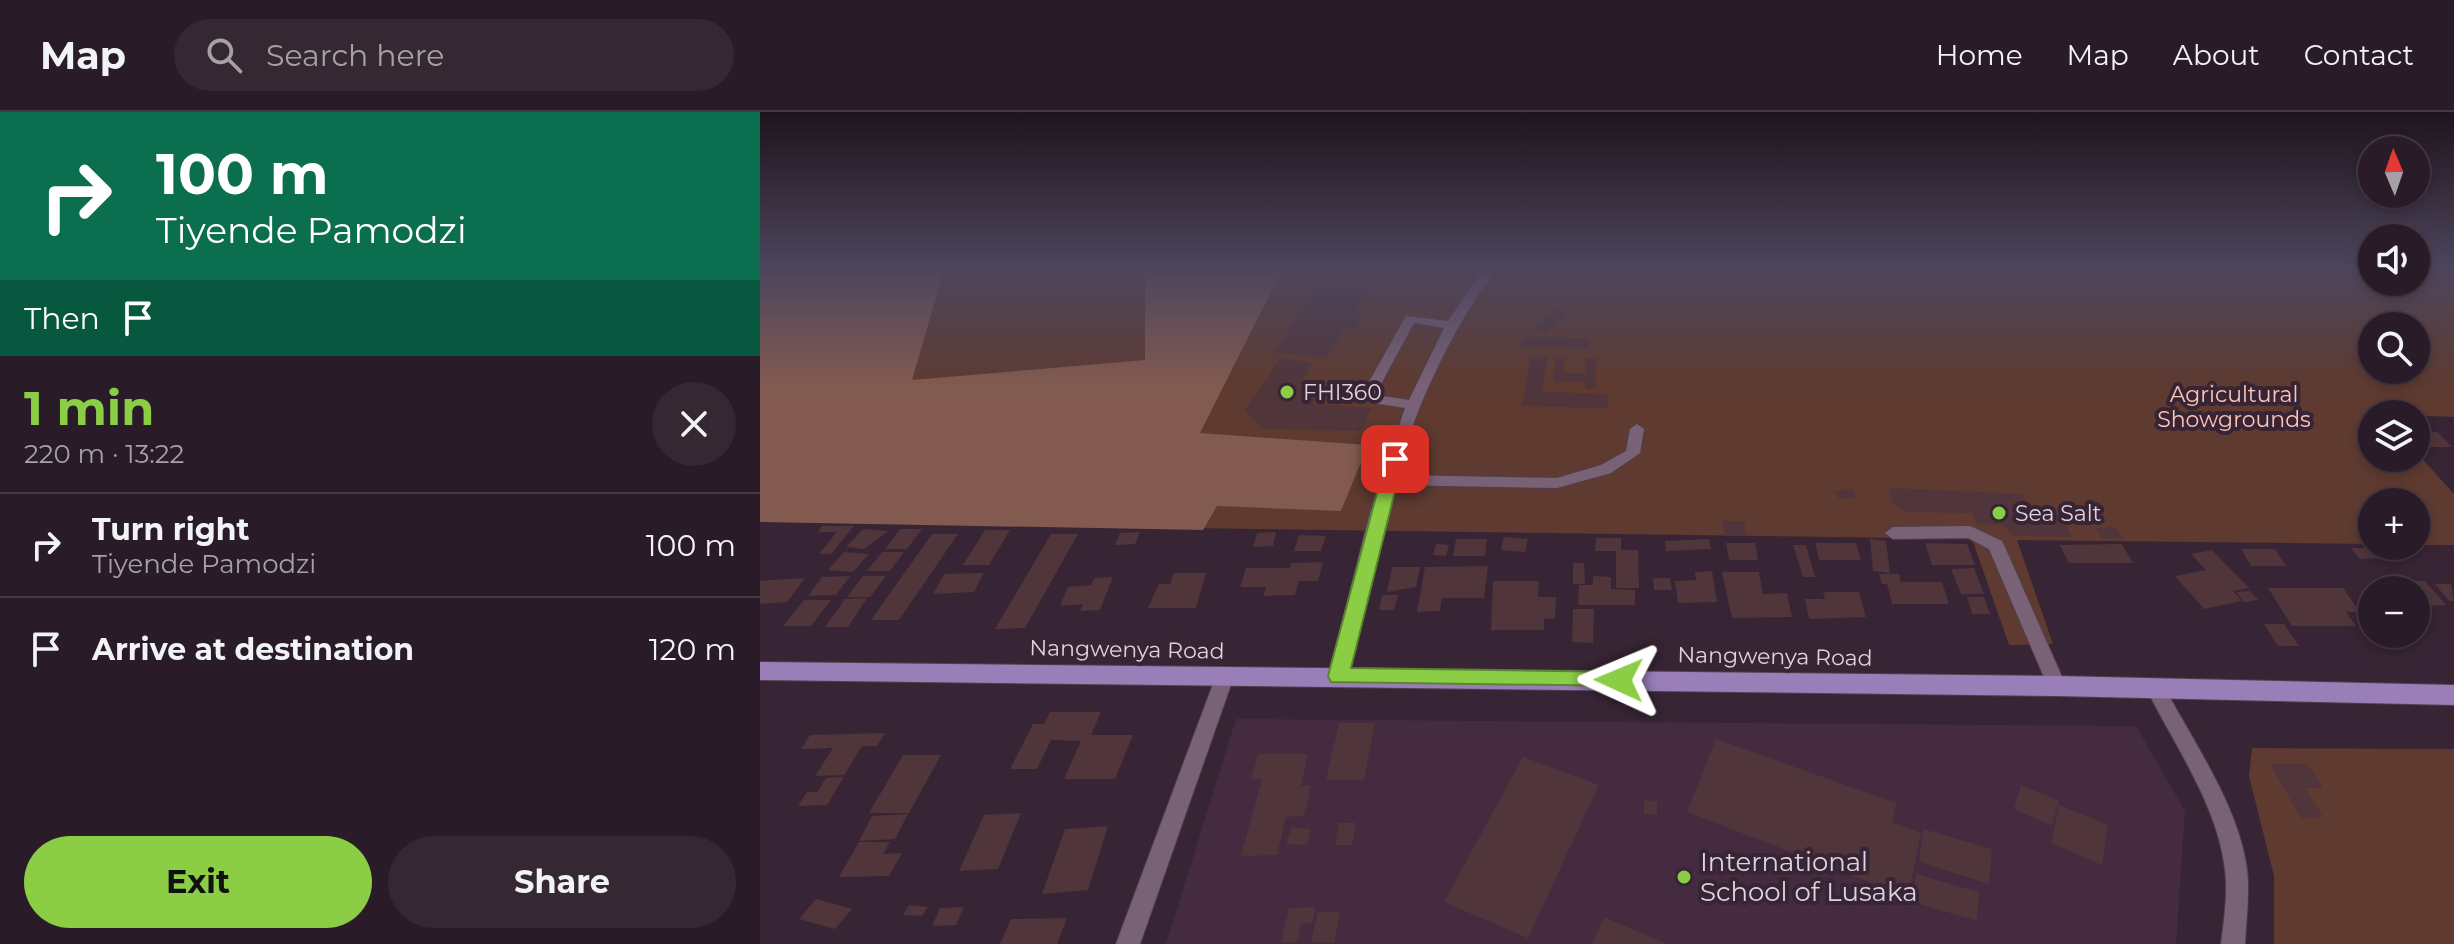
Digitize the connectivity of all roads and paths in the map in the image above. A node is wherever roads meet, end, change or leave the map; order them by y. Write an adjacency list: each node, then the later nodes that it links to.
1 (1464, 309): 2 (street)
2 (1453, 325): 3 (street); 3 (street)
3 (1415, 405): 5 (street)
4 (1637, 429): 5 (street)
5 (1388, 480): 9 (street)
6 (1893, 533): 10 (street)
7 (760, 671): 8 (main road, Nangwenya Road)
8 (1225, 676): 9 (main road, Nangwenya Road); 13 (street)
9 (1338, 676): 10 (main road, Nangwenya Road)
10 (2057, 686): 11 (main road, Nangwenya Road)
11 (2156, 690): 12 (main road, Nangwenya Road); 14 (street)
12 (2454, 695)
13 (1128, 944)
14 (2233, 944)

